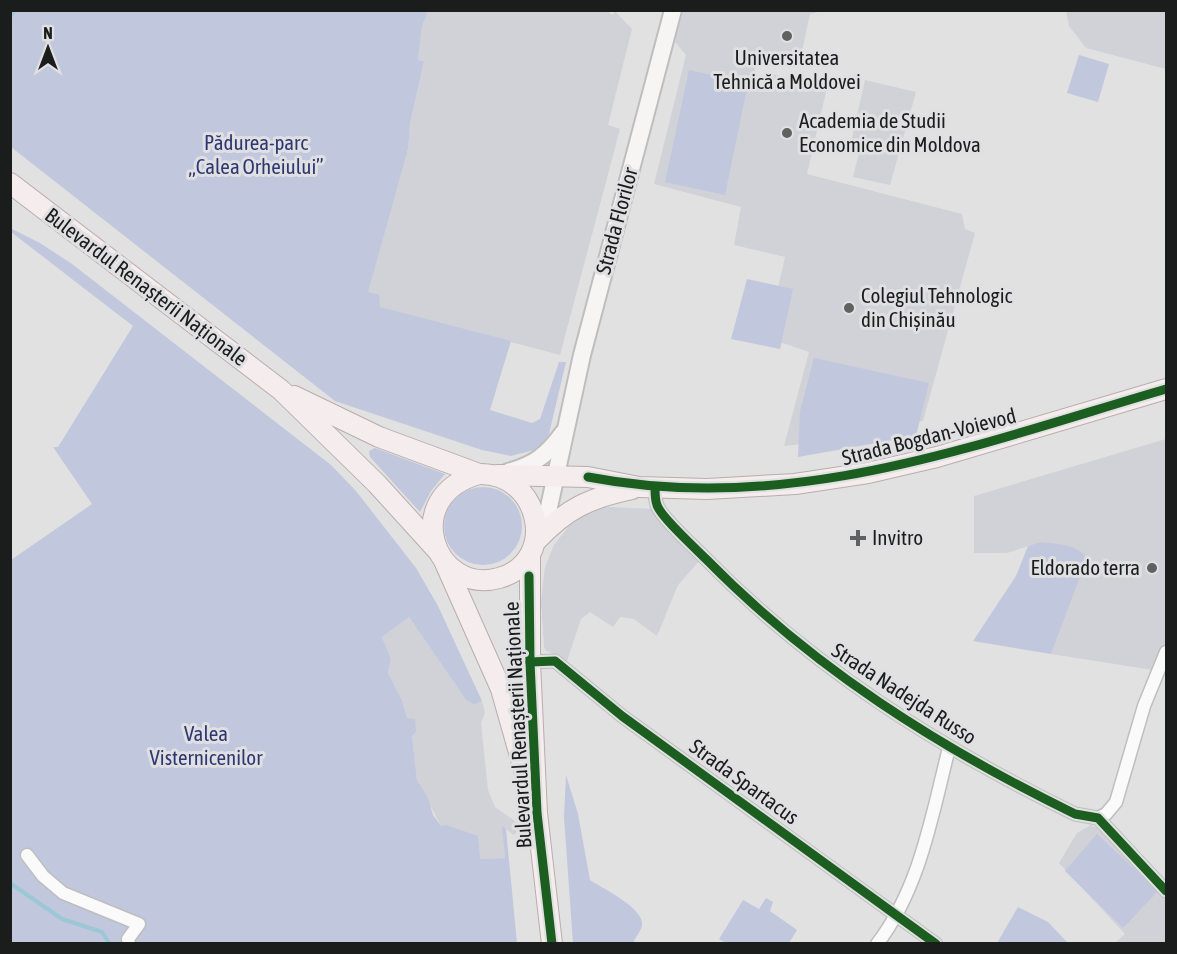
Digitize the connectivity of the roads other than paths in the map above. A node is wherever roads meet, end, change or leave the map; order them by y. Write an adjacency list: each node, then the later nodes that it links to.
1 (673, 10): 5 (main road, Strada Florilor)
2 (11, 183): 4 (main road, Bulevardul Renașterii Naționale)
3 (1167, 389): 9 (main road, Strada Bogdan-Voievod)
4 (281, 390): 6 (main road, Bulevardul Renașterii Naționale); 11 (main road, Bulevardul Renașterii Naționale)
5 (564, 432): 6 (main road, Strada Florilor); 7 (main road, Strada Florilor); 8 (main road, Strada Florilor)
6 (488, 475): 7 (main road, Strada Bogdan-Voievod); 10 (main road); 11 (main road)
7 (556, 476): 8 (main road, Strada Bogdan-Voievod); 10 (main road, Strada Florilor)
8 (588, 477): 9 (main road, Strada Bogdan-Voievod)
9 (647, 487): 10 (main road, Strada Bogdan-Voievod); 14 (street, Strada Nadejda Russo)
10 (533, 548): 11 (main road); 13 (main road, Bulevardul Renașterii Naționale)
11 (441, 556): 15 (main road, Bulevardul Renașterii Naționale)
12 (1167, 652): 16 (street)
13 (530, 662): 15 (main road, Bulevardul Renașterii Naționale); 19 (street, Strada Spartacus)
14 (950, 748): 16 (street, Strada Nadejda Russo); 19 (street)
15 (537, 813): 21 (main road, Bulevardul Renașterii Naționale)
16 (1098, 818): 18 (street)
17 (27, 855): 20 (street)
18 (1167, 891)
19 (897, 915): 22 (street); 23 (street, Strada Spartacus)
20 (129, 944)
21 (552, 944)
22 (877, 944)
23 (936, 944)

